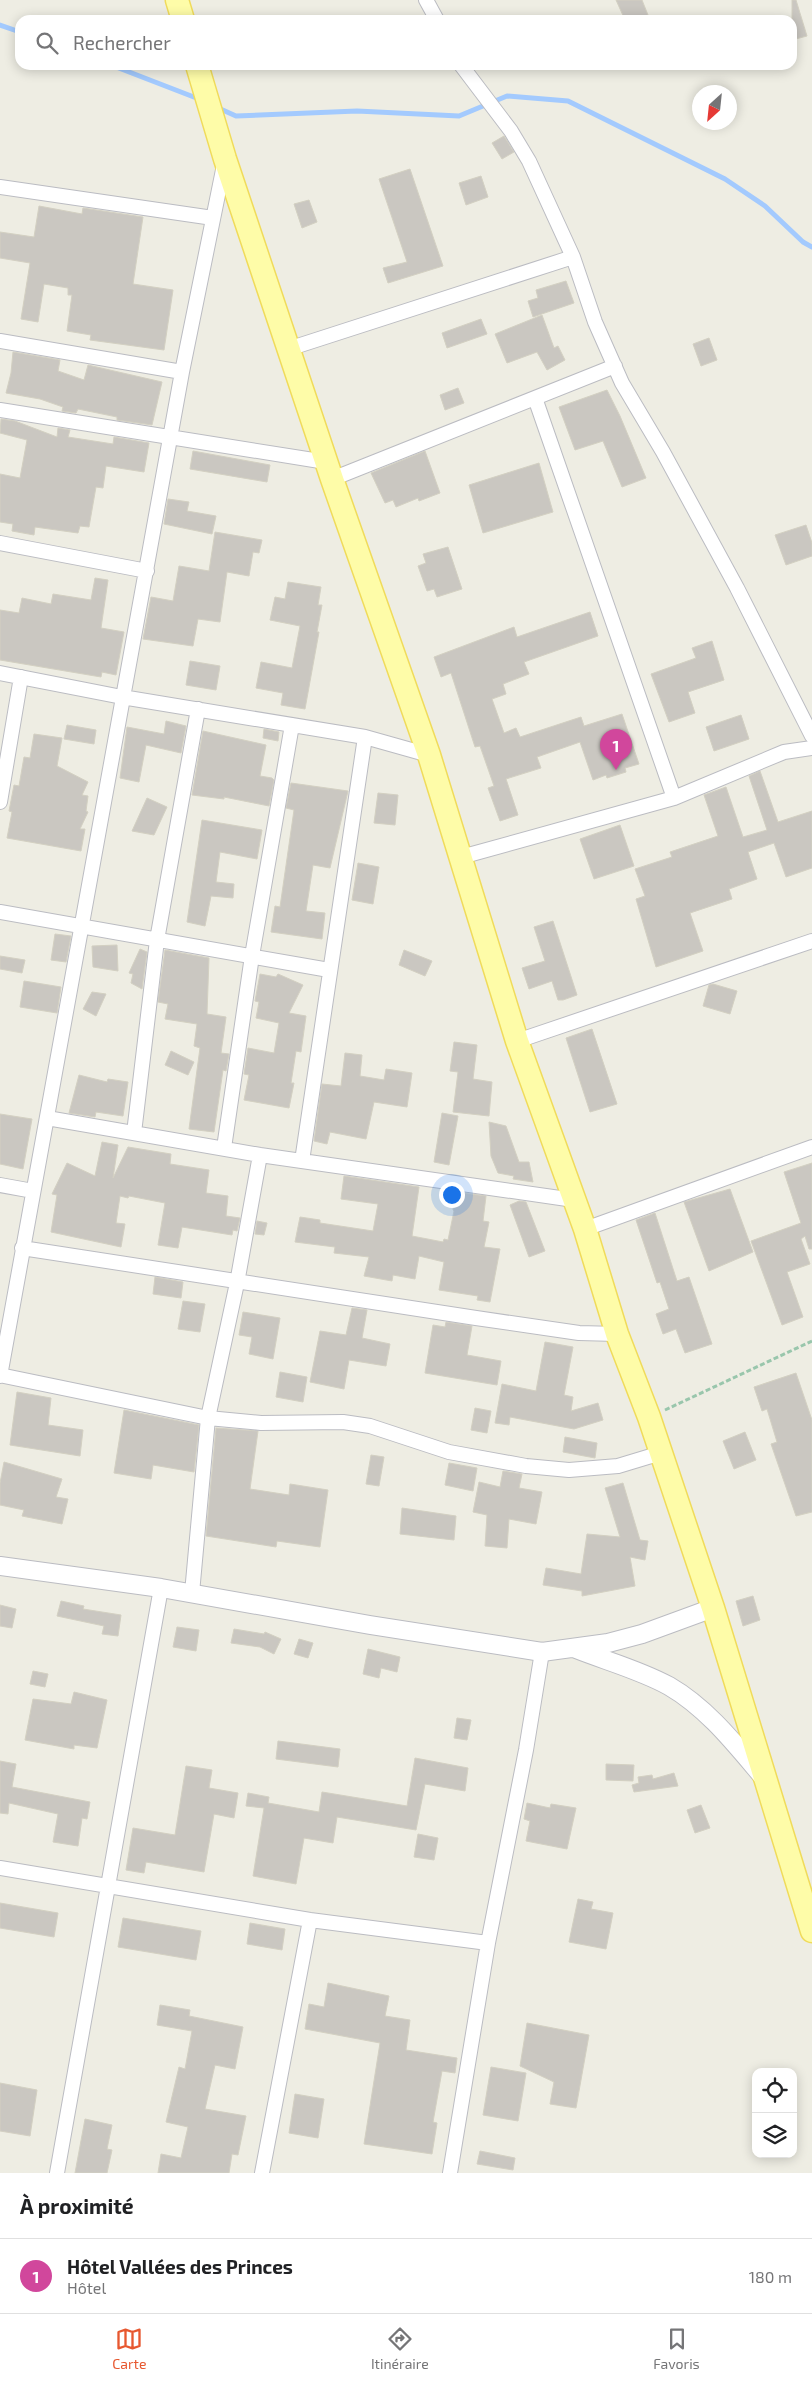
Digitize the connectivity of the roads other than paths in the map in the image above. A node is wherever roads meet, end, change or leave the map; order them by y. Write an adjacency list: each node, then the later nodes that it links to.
1 (176, 0): 3 (main road)
2 (426, 0): 4 (street)
3 (181, 15)
4 (434, 15)
5 (198, 70): 7 (main road)
6 (465, 70): 10 (street)
7 (225, 159): 9 (street); 12 (main road)
8 (0, 187): 9 (street)
9 (214, 218): 14 (street)
10 (573, 257): 12 (street); 13 (street)
11 (0, 341): 14 (street)
12 (288, 349): 18 (main road)
13 (615, 366): 15 (street); 26 (street)
14 (182, 372): 17 (street)
15 (534, 398): 18 (street); 30 (street)
16 (0, 410): 17 (street)
17 (170, 439): 18 (street); 20 (street)
18 (329, 470): 29 (main road)
19 (0, 543): 20 (street)
20 (147, 571): 23 (street)
21 (0, 673): 22 (street)
22 (21, 677): 23 (street); 31 (street)
23 (122, 697): 24 (street); 34 (street)
24 (198, 709): 25 (street); 35 (street)
25 (292, 725): 27 (street); 37 (street)
26 (812, 736)
27 (365, 737): 29 (street); 38 (street)
28 (812, 748): 30 (street)
29 (429, 755): 32 (main road)
30 (674, 798): 32 (street)
31 (0, 802)
32 (461, 857): 39 (main road)
33 (0, 912): 34 (street)
34 (81, 926): 35 (street); 40 (street)
35 (158, 940): 37 (street); 41 (street)
36 (812, 941): 39 (street)
37 (252, 956): 38 (street); 43 (street)
38 (329, 970): 45 (street)
39 (517, 1041): 48 (main road)
40 (48, 1118): 41 (street); 47 (street)
41 (134, 1133): 43 (street)
42 (812, 1147): 49 (street)
43 (224, 1148): 44 (street)
44 (260, 1155): 45 (street); 51 (street)
45 (302, 1161): 48 (street)
46 (0, 1185): 47 (street)
47 (34, 1191): 50 (street)
48 (574, 1200): 49 (main road)
49 (585, 1229): 52 (main road)
50 (22, 1248): 51 (street); 53 (street)
51 (237, 1283): 52 (street); 54 (street)
52 (617, 1334): 55 (main road)
53 (0, 1375): 54 (street)
54 (208, 1418): 55 (street); 58 (street)
55 (661, 1453): 59 (main road)
56 (0, 1566): 57 (street)
57 (161, 1588): 58 (street); 64 (street)
58 (192, 1593): 61 (street)
59 (713, 1608): 60 (street); 62 (main road)
60 (573, 1648): 61 (street); 62 (street)
61 (542, 1652): 67 (street)
62 (766, 1781): 66 (main road)
63 (0, 1868): 64 (street)
64 (108, 1885): 65 (street); 68 (street)
65 (310, 1920): 67 (street); 69 (street)
66 (812, 1931)
67 (488, 1943): 70 (street)
68 (57, 2173)
69 (262, 2173)
70 (450, 2173)

